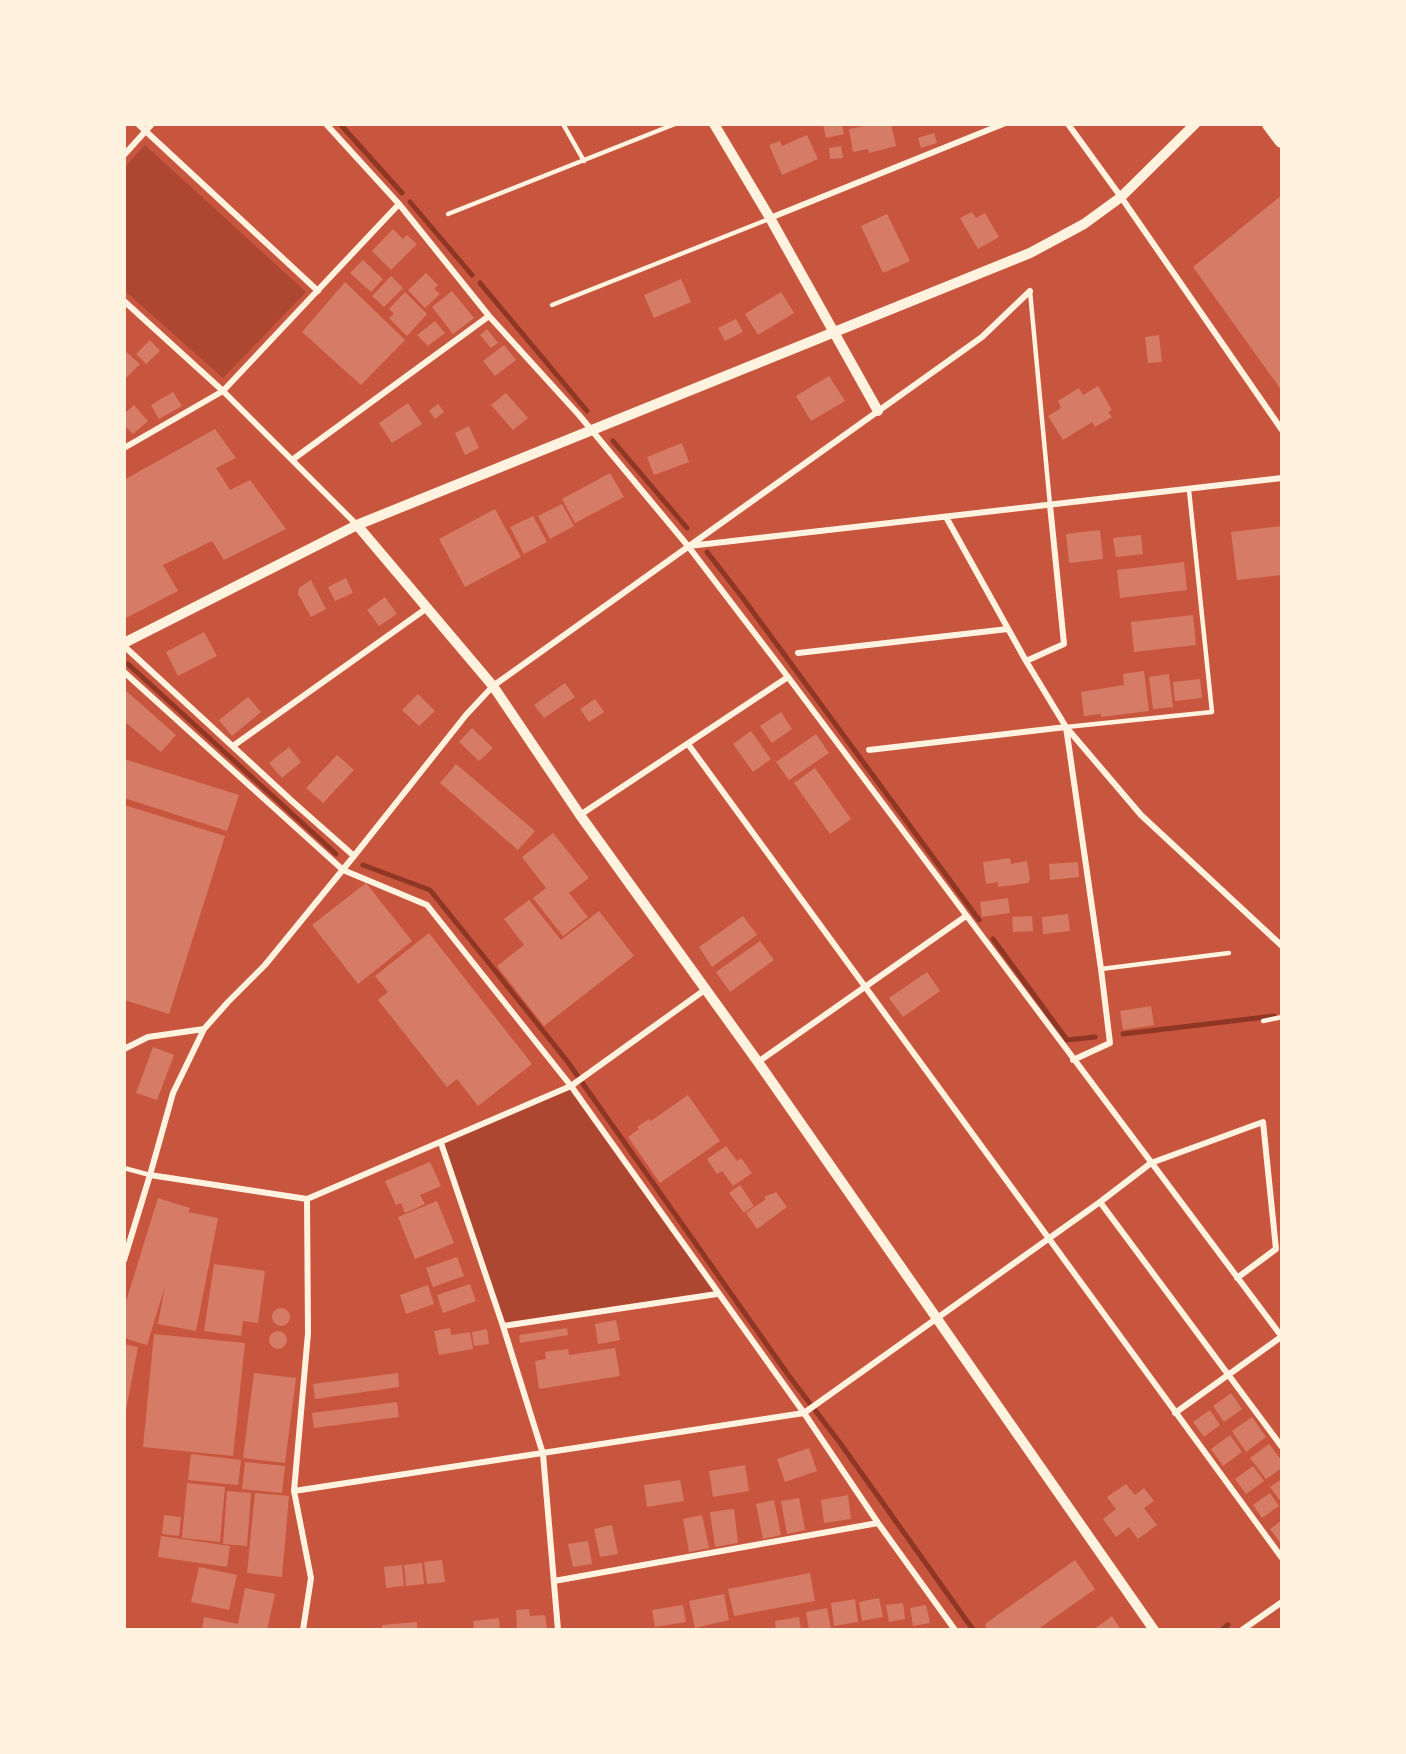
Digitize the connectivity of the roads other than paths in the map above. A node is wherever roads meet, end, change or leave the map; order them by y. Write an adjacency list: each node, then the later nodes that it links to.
1 (138, 124): 11 (street)
2 (152, 124): 11 (street)
3 (326, 124): 16 (street)
4 (563, 124): 14 (lane)
5 (675, 124): 14 (lane)
6 (714, 124): 18 (street)
7 (1003, 124): 18 (street)
8 (1068, 124): 15 (street)
9 (1195, 124): 15 (street)
10 (1270, 124): 12 (highway)
11 (146, 131): 13 (street); 19 (street)
12 (1281, 140)
13 (124, 155)
14 (584, 161): 17 (lane)
15 (1121, 197): 24 (street); 28 (street)
16 (399, 204): 19 (street); 23 (street)
17 (448, 214)
18 (770, 218): 22 (lane); 24 (street)
19 (318, 291): 25 (street)
20 (1030, 291): 26 (street); 33 (lane)
21 (124, 301): 25 (street)
22 (552, 305)
23 (489, 315): 27 (street); 30 (street)
24 (835, 332): 26 (street); 27 (street)
25 (223, 391): 29 (street); 30 (street)
26 (878, 411): 36 (street)
27 (592, 430): 35 (street); 36 (street)
28 (1281, 430)
29 (124, 448)
30 (292, 460): 35 (street)
31 (1281, 478): 32 (street)
32 (1189, 490): 33 (street); 45 (lane)
33 (1050, 506): 34 (street); 41 (street)
34 (946, 518): 36 (street); 38 (street)
35 (357, 525): 37 (street); 39 (street)
36 (688, 546): 43 (street); 44 (street)
37 (427, 608): 44 (street); 47 (street)
38 (1008, 629): 40 (street); 41 (street)
39 (124, 645): 47 (street)
40 (798, 653)
41 (1026, 661): 45 (street)
42 (124, 672): 51 (street)
43 (788, 676): 46 (street); 52 (street)
44 (493, 686): 49 (street); 50 (street)
45 (1066, 727): 48 (street); 53 (street); 55 (street)
46 (688, 744): 49 (street); 56 (street)
47 (233, 746): 50 (street)
48 (869, 750)
49 (580, 815): 57 (street)
50 (354, 856): 51 (street)
51 (343, 870): 60 (street); 64 (street)
52 (966, 916): 56 (street); 62 (street)
53 (1281, 946)
54 (1229, 953): 55 (lane)
55 (1101, 969): 62 (street)
56 (865, 987): 63 (street); 71 (street)
57 (706, 989): 63 (street); 64 (street)
58 (1281, 1017): 59 (lane)
59 (1263, 1021)
60 (204, 1029): 61 (street); 68 (street)
61 (124, 1049)
62 (1073, 1060): 66 (street)
63 (758, 1062): 75 (street)
64 (571, 1086): 65 (street); 74 (street)
65 (441, 1143): 69 (street); 76 (street)
66 (1151, 1163): 70 (street); 73 (street); 73 (street)
67 (124, 1168): 68 (lane)
68 (150, 1175): 69 (street); 72 (street)
69 (307, 1199): 83 (street)
70 (1100, 1202): 71 (street); 78 (street)
71 (1047, 1239): 75 (street); 80 (street)
72 (124, 1260)
73 (1238, 1278): 77 (street)
74 (717, 1294): 76 (street); 79 (street)
75 (936, 1318): 79 (street); 91 (street)
76 (503, 1326): 82 (street)
77 (1281, 1337): 78 (street)
78 (1228, 1375): 80 (street); 81 (street)
79 (804, 1413): 82 (street); 84 (street)
80 (1175, 1413): 85 (street)
81 (1281, 1447)
82 (543, 1454): 83 (street); 86 (street)
83 (294, 1491): 88 (street)
84 (878, 1523): 86 (street); 90 (street)
85 (1281, 1558)
86 (554, 1581): 89 (street)
87 (1281, 1602): 92 (street)
88 (303, 1629)
89 (558, 1629)
90 (956, 1629)
91 (1155, 1629)
92 (1242, 1629)

